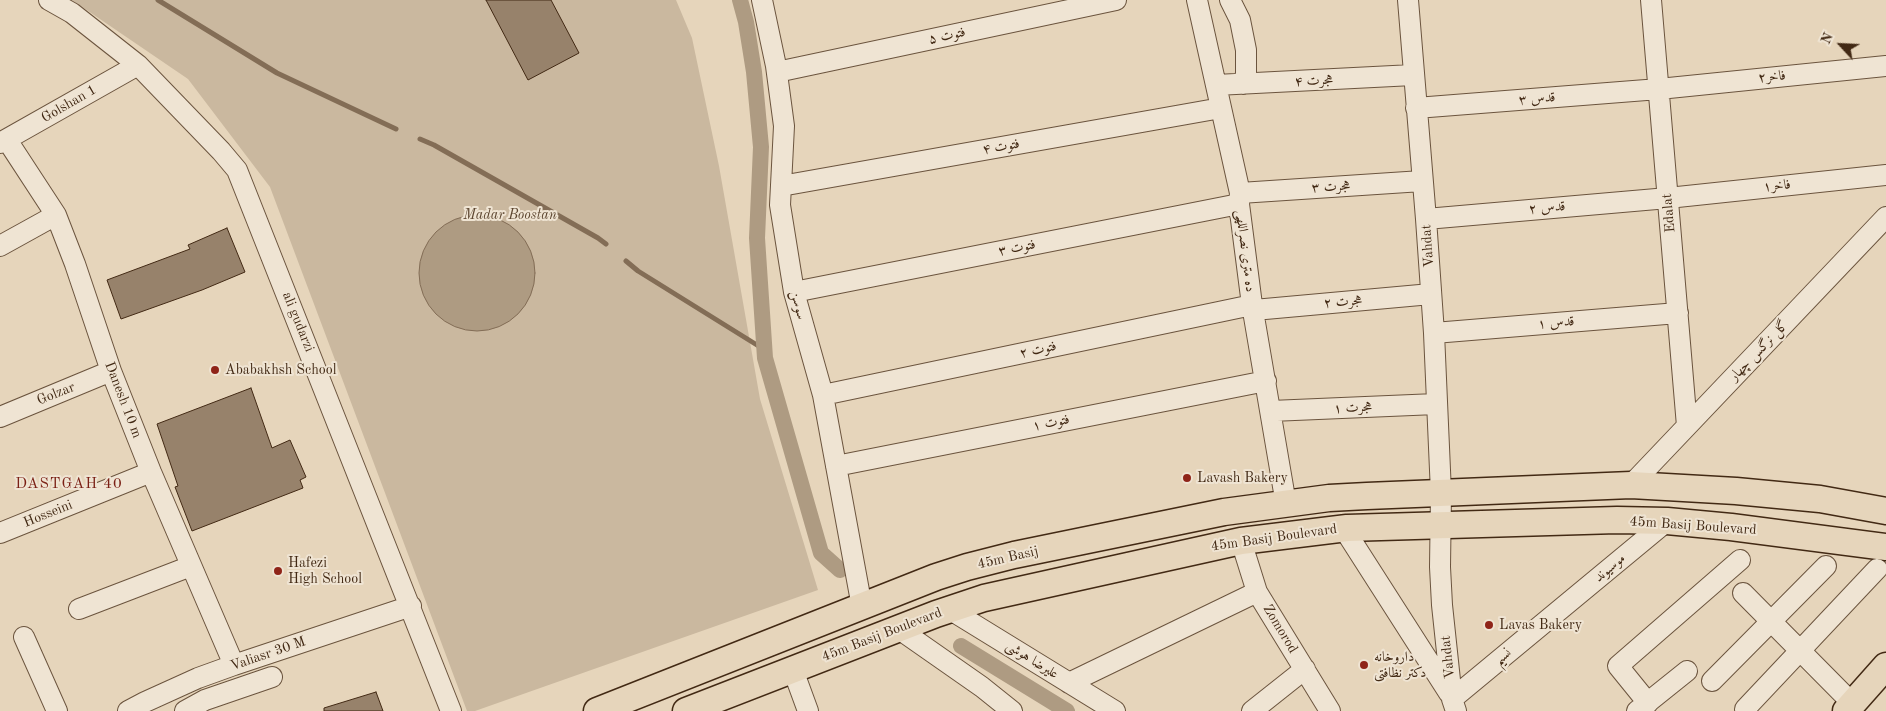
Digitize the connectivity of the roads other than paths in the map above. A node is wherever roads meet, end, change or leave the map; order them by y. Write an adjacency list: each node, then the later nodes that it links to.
1 (49, 0): 8 (street, ali gudarzi)
2 (762, 0): 10 (street, سوسن)
3 (1116, 0): 10 (street, فتوت ۵)
4 (1197, 0): 13 (street, ده متری نصراللهی)
5 (1230, 0): 12 (street)
6 (1408, 0): 11 (street, Vahdat)
7 (1651, 0): 14 (street, Edalat)
8 (138, 65): 17 (street, Golshan 1); 58 (street, ali gudarzi)
9 (1886, 66): 14 (street, فاخر۲)
10 (777, 72): 20 (street, سوسن)
11 (1413, 75): 12 (street, هجرت ۴); 16 (street, Vahdat)
12 (1243, 84): 13 (street, هجرت ۴)
13 (1216, 85): 15 (street, ده متری نصراللهی)
14 (1659, 88): 16 (street, قدس ۳); 21 (street, Edalat)
15 (1222, 108): 20 (street, فتوت ۴); 22 (street, ده متری نصراللهی)
16 (1416, 108): 19 (street, Vahdat)
17 (4, 141): 23 (street, Danesh 10 m)
18 (1886, 175): 21 (street, فاخر۱)
19 (1422, 181): 22 (street, هجرت ۳); 25 (street, Vahdat)
20 (781, 186): 27 (street, سوسن)
21 (1668, 198): 25 (street, قدس ۲); 30 (street, Edalat)
22 (1240, 199): 27 (street, فتوت ۳); 29 (street, ده متری نصراللهی)
23 (56, 215): 26 (street); 32 (street, Danesh 10 m)
24 (1886, 217): 38 (street, گل نرگس چهار)
25 (1426, 219): 28 (street, Vahdat)
26 (0, 246)
27 (794, 292): 34 (street, سوسن)
28 (1431, 294): 29 (street, هجرت ۲); 31 (street, Vahdat)
29 (1253, 308): 33 (street, ده متری نصراللهی); 34 (street, فتوت ۲)
30 (1678, 313): 31 (street, قدس ۱); 38 (street, Edalat)
31 (1434, 333): 35 (street, Vahdat)
32 (111, 371): 37 (street, Golzar); 40 (street, Danesh 10 m)
33 (1266, 381): 36 (street, ده متری نصراللهی); 39 (street, فتوت ۱)
34 (823, 395): 39 (street, سوسن)
35 (1436, 404): 36 (street, هجرت ۱); 42 (street, Vahdat)
36 (1271, 411): 43 (street, ده متری نصراللهی)
37 (0, 417)
38 (1687, 426): 41 (street, گل نرگس چهار)
39 (836, 466): 59 (street, سوسن)
40 (151, 472): 49 (street, Hosseini); 54 (street, Danesh 10 m)
41 (1631, 485): 42 (main road); 44 (main road)
42 (1441, 493): 43 (main road, 45m Basij); 47 (street, Vahdat)
43 (1286, 504): 45 (main road, 45m Basij)
44 (1886, 511)
45 (1182, 519): 51 (main road); 59 (main road, 45m Basij)
46 (1667, 521): 47 (main road, 45m Basij Boulevard); 52 (main road, 45m Basij Boulevard); 62 (street, موسیوند)
47 (1441, 525): 48 (main road, 45m Basij Boulevard); 75 (street, Vahdat)
48 (1344, 529): 50 (main road, 45m Basij Boulevard); 75 (street, Vahdat)
49 (0, 533)
50 (1240, 541): 51 (main road, 45m Basij Boulevard); 56 (street, Zomorod)
51 (1186, 552): 61 (main road, 45m Basij Boulevard)
52 (1881, 558): 66 (street)
53 (1740, 560): 76 (street)
54 (191, 566): 60 (street); 67 (street, Danesh 10 m)
55 (1826, 566): 63 (street)
56 (1257, 592): 69 (street, Zomorod); 74 (street)
57 (1743, 593): 63 (street)
58 (411, 606): 67 (street, Valiasr 30 M); 82 (street, ali gudarzi)
59 (862, 607): 83 (main road, 45m Basij)
60 (79, 608)
61 (949, 609): 64 (main road, 45m Basij Boulevard); 74 (street, علیرضا هوشی)
62 (1554, 615): 75 (street, نسیم)
63 (1772, 622): 66 (street); 73 (street)
64 (899, 629): 70 (main road, 45m Basij Boulevard); 86 (street)
65 (24, 637): 79 (street)
66 (1801, 651): 77 (street); 78 (street)
67 (234, 665): 80 (street, Valiasr 30 M)
68 (1886, 666): 77 (main road)
69 (1304, 669): 88 (street); 89 (street, Zomorod)
70 (792, 670): 84 (main road, 45m Basij Boulevard); 85 (street)
71 (1688, 671): 76 (street)
72 (272, 677): 81 (street)
73 (1712, 681)
74 (1069, 683): 87 (street, علیرضا هوشی)
75 (1454, 705)
76 (1642, 707)
77 (1850, 708)
78 (1745, 709)
79 (57, 711)
80 (128, 711)
81 (185, 711)
82 (451, 711)
83 (596, 711)
84 (686, 711)
85 (808, 711)
86 (1012, 711)
87 (1115, 711)
88 (1252, 711)
89 (1330, 711)

